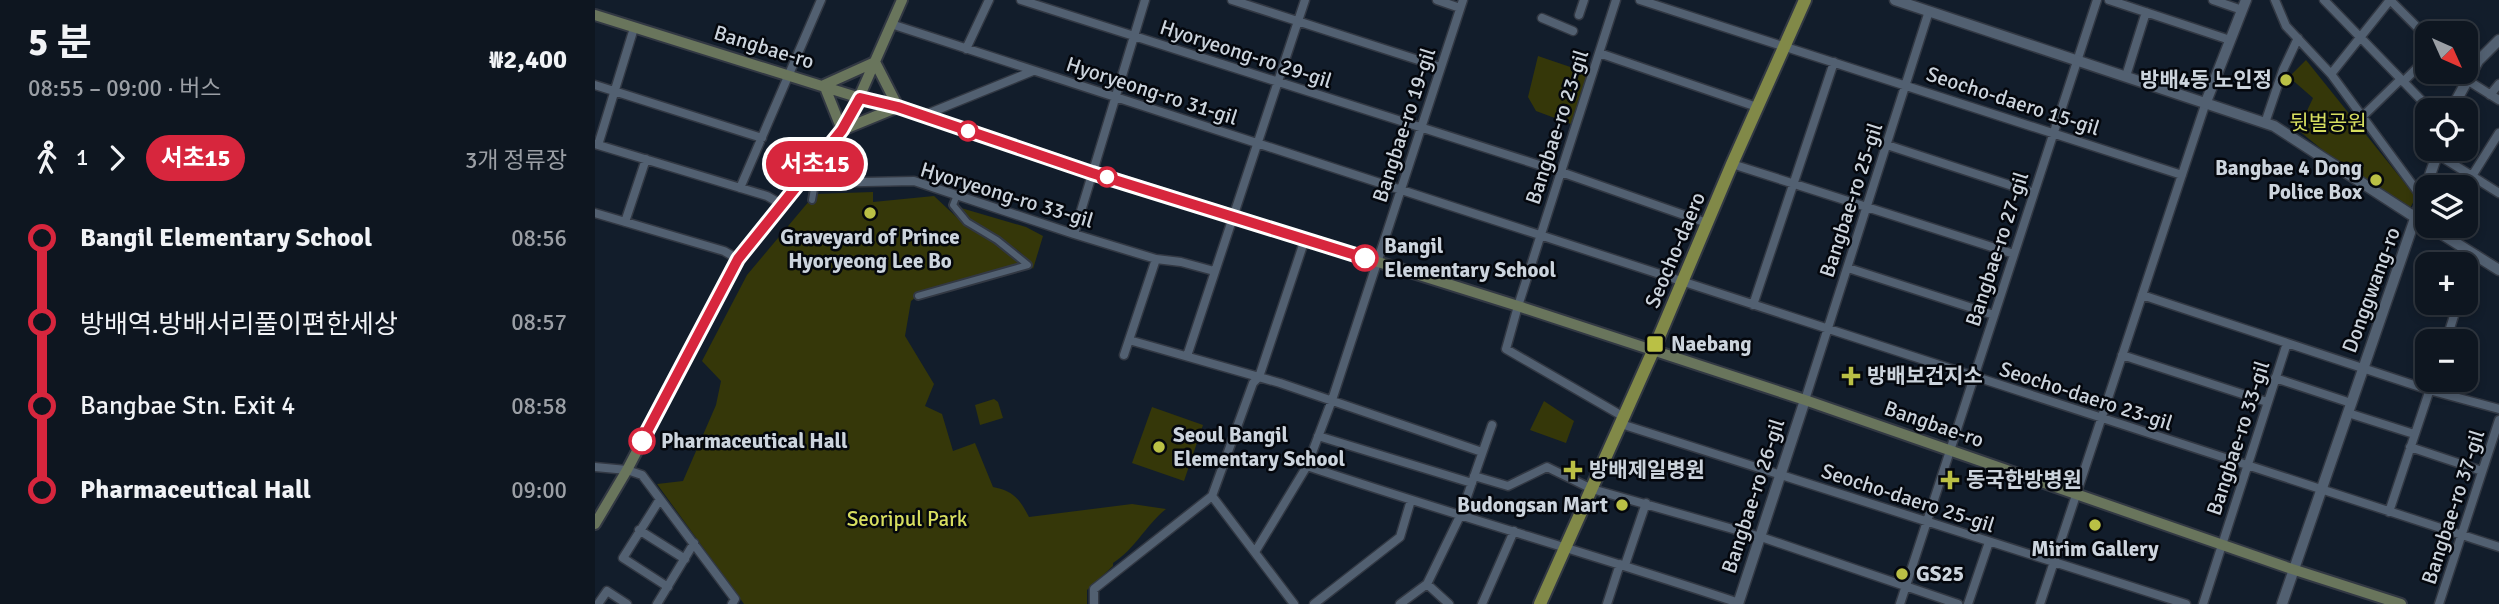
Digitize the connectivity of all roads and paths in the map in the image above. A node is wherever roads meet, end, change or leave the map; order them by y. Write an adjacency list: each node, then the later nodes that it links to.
1 (821, 0): 47 (street)
2 (902, 0): 28 (main road)
3 (989, 0): 38 (street)
4 (1021, 0): 32 (street, Hyoryeong-ro 29-gil)
5 (1146, 0): 32 (street)
6 (1232, 0): 27 (street)
7 (1305, 0): 27 (street)
8 (1437, 0): 20 (street)
9 (1584, 0): 25 (street)
10 (1616, 0): 39 (street, Bangbae-ro 23-gil)
11 (1640, 0): 37 (street, Seocho-daero 15-gil)
12 (1805, 0): 37 (main road, Seocho-daero)
13 (1895, 0): 22 (street)
14 (2097, 0): 40 (street, Bangbae-ro 27-gil)
15 (2109, 0): 23 (street)
16 (2213, 0): 21 (street)
17 (2275, 0): 33 (street)
18 (2324, 0): 34 (street)
19 (2388, 1): 29 (street); 34 (street)
20 (1462, 4): 44 (street, Bangbae-ro 19-gil)
21 (2244, 5): 35 (street)
22 (1929, 11): 40 (street); 56 (street, Bangbae-ro 25-gil)
23 (2146, 12): 35 (street); 49 (street)
24 (595, 15): 30 (main road, Bangbae-ro)
25 (1579, 15)
26 (1542, 18): 31 (street)
27 (1298, 21): 44 (street); 51 (street)
28 (891, 24): 38 (street, Hyoryeong-ro 31-gil); 42 (main road)
29 (2415, 26)
30 (634, 28): 47 (main road, Bangbae-ro); 57 (street)
31 (1573, 31)
32 (1134, 36): 51 (street, Hyoryeong-ro 29-gil); 60 (street)
33 (2298, 38): 48 (street); 68 (street)
34 (2359, 38): 48 (street); 50 (street)
35 (2230, 40): 63 (street)
36 (2499, 40): 41 (street)
37 (1784, 47): 43 (street, Seocho-daero 15-gil); 65 (main road, Seocho-daero)
38 (967, 49): 46 (street, Hyoryeong-ro 31-gil)
39 (1599, 53): 65 (street); 80 (street, Bangbae-ro 23-gil)
40 (2078, 60): 49 (street); 71 (street, Bangbae-ro 27-gil)
41 (2478, 61)
42 (876, 62): 55 (main road); 59 (main road); 64 (main road)
43 (1834, 62): 56 (street, Seocho-daero 15-gil); 87 (street)
44 (1440, 67): 69 (street, Bangbae-ro 19-gil)
45 (2415, 69): 50 (street)
46 (1033, 71): 60 (street, Hyoryeong-ro 31-gil); 66 (street)
47 (790, 74): 55 (main road, Bangbae-ro); 73 (street)
48 (2331, 74): 67 (street)
49 (2126, 76): 63 (street)
50 (2402, 81): 61 (street); 67 (street)
51 (1279, 82): 69 (street, Hyoryeong-ro 29-gil); 75 (street)
52 (2475, 84): 58 (street)
53 (2499, 84): 58 (street)
54 (595, 85): 57 (street)
55 (824, 85): 59 (main road, Bangbae-ro); 70 (main road)
56 (1906, 85): 71 (street, Seocho-daero 15-gil); 76 (street, Bangbae-ro 25-gil)
57 (615, 91): 73 (street); 74 (street)
58 (2490, 95): 62 (street)
59 (860, 98): 64 (main road, Bangbae-ro); 70 (main road)
60 (1114, 98): 75 (street, Hyoryeong-ro 31-gil); 81 (street)
61 (2419, 98)
62 (2499, 100)
63 (2206, 102): 68 (street); 82 (street)
64 (898, 107): 66 (main road, Bangbae-ro); 70 (main road)
65 (1757, 107): 79 (main road, Seocho-daero)
66 (922, 116): 81 (main road, Bangbae-ro)
67 (2362, 117): 89 (street)
68 (2265, 123): 99 (street)
69 (1422, 128): 80 (street, Hyoryeong-ro 29-gil); 90 (street, Bangbae-ro 19-gil)
70 (842, 130): 85 (main road)
71 (2054, 133): 82 (street, Seocho-daero 15-gil); 91 (street, Bangbae-ro 27-gil)
72 (2499, 133): 84 (street)
73 (762, 138): 88 (street)
74 (597, 144): 77 (street)
75 (1259, 145): 90 (street, Hyoryeong-ro 31-gil); 98 (street)
76 (1887, 145): 91 (street); 96 (street, Bangbae-ro 25-gil)
77 (646, 159): 88 (street); 100 (street)
78 (2451, 161): 83 (street)
79 (1732, 164): 87 (street); 101 (main road, Seocho-daero)
80 (1561, 172): 101 (street, Hyoryeong-ro 29-gil); 104 (street, Bangbae-ro 23-gil)
81 (1092, 173): 98 (main road, Bangbae-ro); 103 (street)
82 (2182, 175): 117 (street)
83 (2471, 175)
84 (2473, 175)
85 (811, 179): 93 (street, Hyoryeong-ro 33-gil); 94 (street); 95 (main road)
86 (2478, 180): 92 (street)
87 (1794, 183): 96 (street); 119 (street)
88 (740, 188): 95 (street)
89 (2415, 188)
90 (1401, 191): 104 (street, Hyoryeong-ro 31-gil); 112 (street, Bangbae-ro 19-gil)
91 (2034, 193): 108 (street, Bangbae-ro 27-gil)
92 (2499, 193)
93 (957, 195): 103 (street, Hyoryeong-ro 33-gil); 118 (street)
94 (812, 200)
95 (782, 205): 110 (main road)
96 (1867, 206): 108 (street); 113 (street, Bangbae-ro 25-gil)
97 (595, 213): 100 (street)
98 (1233, 216): 106 (main road, Bangbae-ro); 115 (street)
99 (2415, 217)
100 (625, 222): 110 (street)
101 (1707, 223): 116 (main road, Seocho-daero)
102 (2415, 224): 129 (street, Donggwang-ro)
103 (1074, 234): 111 (street, Hyoryeong-ro 33-gil)
104 (1540, 236): 116 (street, Seocho-daero 23-gil); 120 (street, Bangbae-ro 23-gil)
105 (2449, 238): 107 (street)
106 (1305, 239): 112 (main road, Bangbae-ro); 130 (street)
107 (2472, 252)
108 (2014, 254): 121 (street, Bangbae-ro 27-gil)
109 (2478, 256): 114 (street)
110 (738, 259): 153 (main road)
111 (1156, 259): 115 (street, Hyoryeong-ro 33-gil); 123 (street)
112 (1378, 262): 120 (main road, Bangbae-ro); 136 (street, Bangbae-ro 19-gil)
113 (1848, 268): 121 (street); 122 (street, Bangbae-ro 25-gil)
114 (2499, 270)
115 (1214, 271): 128 (street)
116 (1682, 283): 119 (street, Seocho-daero 23-gil); 125 (main road, Seocho-daero)
117 (2142, 295): 124 (street); 127 (street)
118 (918, 296)
119 (1753, 305): 122 (street, Seocho-daero 23-gil)
120 (1518, 306): 125 (main road, Bangbae-ro); 142 (street, Bangbae-ro 23-gil)
121 (1994, 315): 131 (street, Bangbae-ro 27-gil)
122 (1829, 329): 131 (street, Seocho-daero 23-gil); 137 (street, Bangbae-ro 25-gil)
123 (1129, 340): 126 (street); 128 (street)
124 (2287, 342): 129 (street); 132 (street, Bangbae-ro 33-gil)
125 (1653, 351): 137 (main road, Bangbae-ro); 142 (main road, Seocho-daero)
126 (1124, 355)
127 (2122, 355): 138 (street); 141 (street)
128 (1187, 356): 130 (street)
129 (2363, 369): 133 (street); 139 (street, Donggwang-ro)
130 (1259, 377): 136 (street); 160 (street)
131 (1974, 377): 141 (street, Seocho-daero 23-gil); 148 (street, Bangbae-ro 27-gil)
132 (2275, 378): 138 (street, Bangbae-ro 33-gil); 139 (street)
133 (2415, 386)
134 (2428, 392): 145 (street)
135 (2436, 392): 140 (street)
136 (1332, 400): 146 (street, Bangbae-ro 19-gil); 149 (street)
137 (1804, 400): 148 (main road, Bangbae-ro); 155 (street, Bangbae-ro 26-gil)
138 (2267, 402): 151 (street, Bangbae-ro 33-gil)
139 (2349, 408): 145 (street); 158 (street, Donggwang-ro)
140 (2499, 409)
141 (2101, 419): 151 (street, Seocho-daero 23-gil); 159 (street)
142 (1623, 420): 155 (street, Seocho-daero 25-gil); 157 (main road, Seocho-daero)
143 (2499, 420): 154 (street, Bangbae-ro 37-gil)
144 (1492, 425): 149 (street)
145 (2414, 434): 147 (street)
146 (1318, 436): 150 (street, Bangbae-ro 19-gil); 156 (street)
147 (2410, 447): 154 (street); 164 (street)
148 (1951, 450): 159 (main road, Bangbae-ro); 166 (street, Bangbae-ro 27-gil)
149 (1482, 452): 156 (street)
150 (1307, 466): 162 (street); 177 (street, Bangbae-ro 19-gil)
151 (2247, 466): 158 (street, Seocho-daero 23-gil); 174 (street, Bangbae-ro 33-gil)
152 (595, 467): 153 (street)
153 (627, 470): 161 (street); 167 (main road)
154 (2482, 471): 170 (street, Bangbae-ro 37-gil)
155 (1780, 475): 166 (street, Seocho-daero 25-gil); 171 (street, Bangbae-ro 26-gil)
156 (1473, 479): 157 (street); 165 (street)
157 (1592, 489): 163 (street); 175 (main road, Seocho-daero)
158 (2320, 490): 164 (street, Seocho-daero 23-gil); 181 (street, Donggwang-ro)
159 (2076, 493): 174 (main road, Bangbae-ro); 179 (street)
160 (1212, 496): 177 (street); 190 (street)
161 (660, 499): 168 (street); 173 (street)
162 (1411, 500): 165 (street); 192 (street)
163 (1646, 503): 171 (street); 180 (street)
164 (2389, 512): 170 (street, Seocho-daero 23-gil)
165 (1461, 514): 169 (street); 182 (street)
166 (1927, 522): 172 (street, Seocho-daero 25-gil); 183 (street, Bangbae-ro 27-gil)
167 (595, 524)
168 (639, 530): 178 (street); 184 (street)
169 (1514, 531): 175 (street); 195 (street)
170 (2462, 536): 176 (street, Seocho-daero 23-gil); 206 (street, Bangbae-ro 37-gil)
171 (1761, 537): 183 (street); 197 (street, Bangbae-ro 26-gil)
172 (1989, 542): 179 (street, Seocho-daero 25-gil); 200 (street)
173 (694, 543): 178 (street); 186 (street)
174 (2222, 544): 181 (main road, Bangbae-ro); 203 (street, Bangbae-ro 33-gil)
175 (1566, 547): 180 (street); 185 (main road, Seocho-daero)
176 (2499, 547)
177 (1255, 552): 191 (street)
178 (685, 559): 184 (street)
179 (2054, 562): 201 (street); 202 (street, Seocho-daero 25-gil)
180 (1623, 564): 196 (street); 197 (street)
181 (2292, 569): 204 (street, Donggwang-ro); 205 (main road, Bangbae-ro)
182 (1427, 584): 193 (street); 194 (street)
183 (1906, 586): 198 (street, Bangbae-ro 27-gil); 199 (street)
184 (668, 587): 189 (street)
185 (1541, 601)
186 (733, 602)
187 (597, 604): 188 (street)
188 (627, 604)
189 (657, 604)
190 (1094, 604)
191 (1294, 604)
192 (1314, 604)
193 (1400, 604)
194 (1449, 604)
195 (1482, 604)
196 (1607, 604)
197 (1739, 604)
198 (1900, 604)
199 (1958, 604)
200 (1969, 604)
201 (2040, 604)
202 (2186, 604)
203 (2203, 604)
204 (2282, 604)
205 (2401, 604)
206 (2439, 604)

